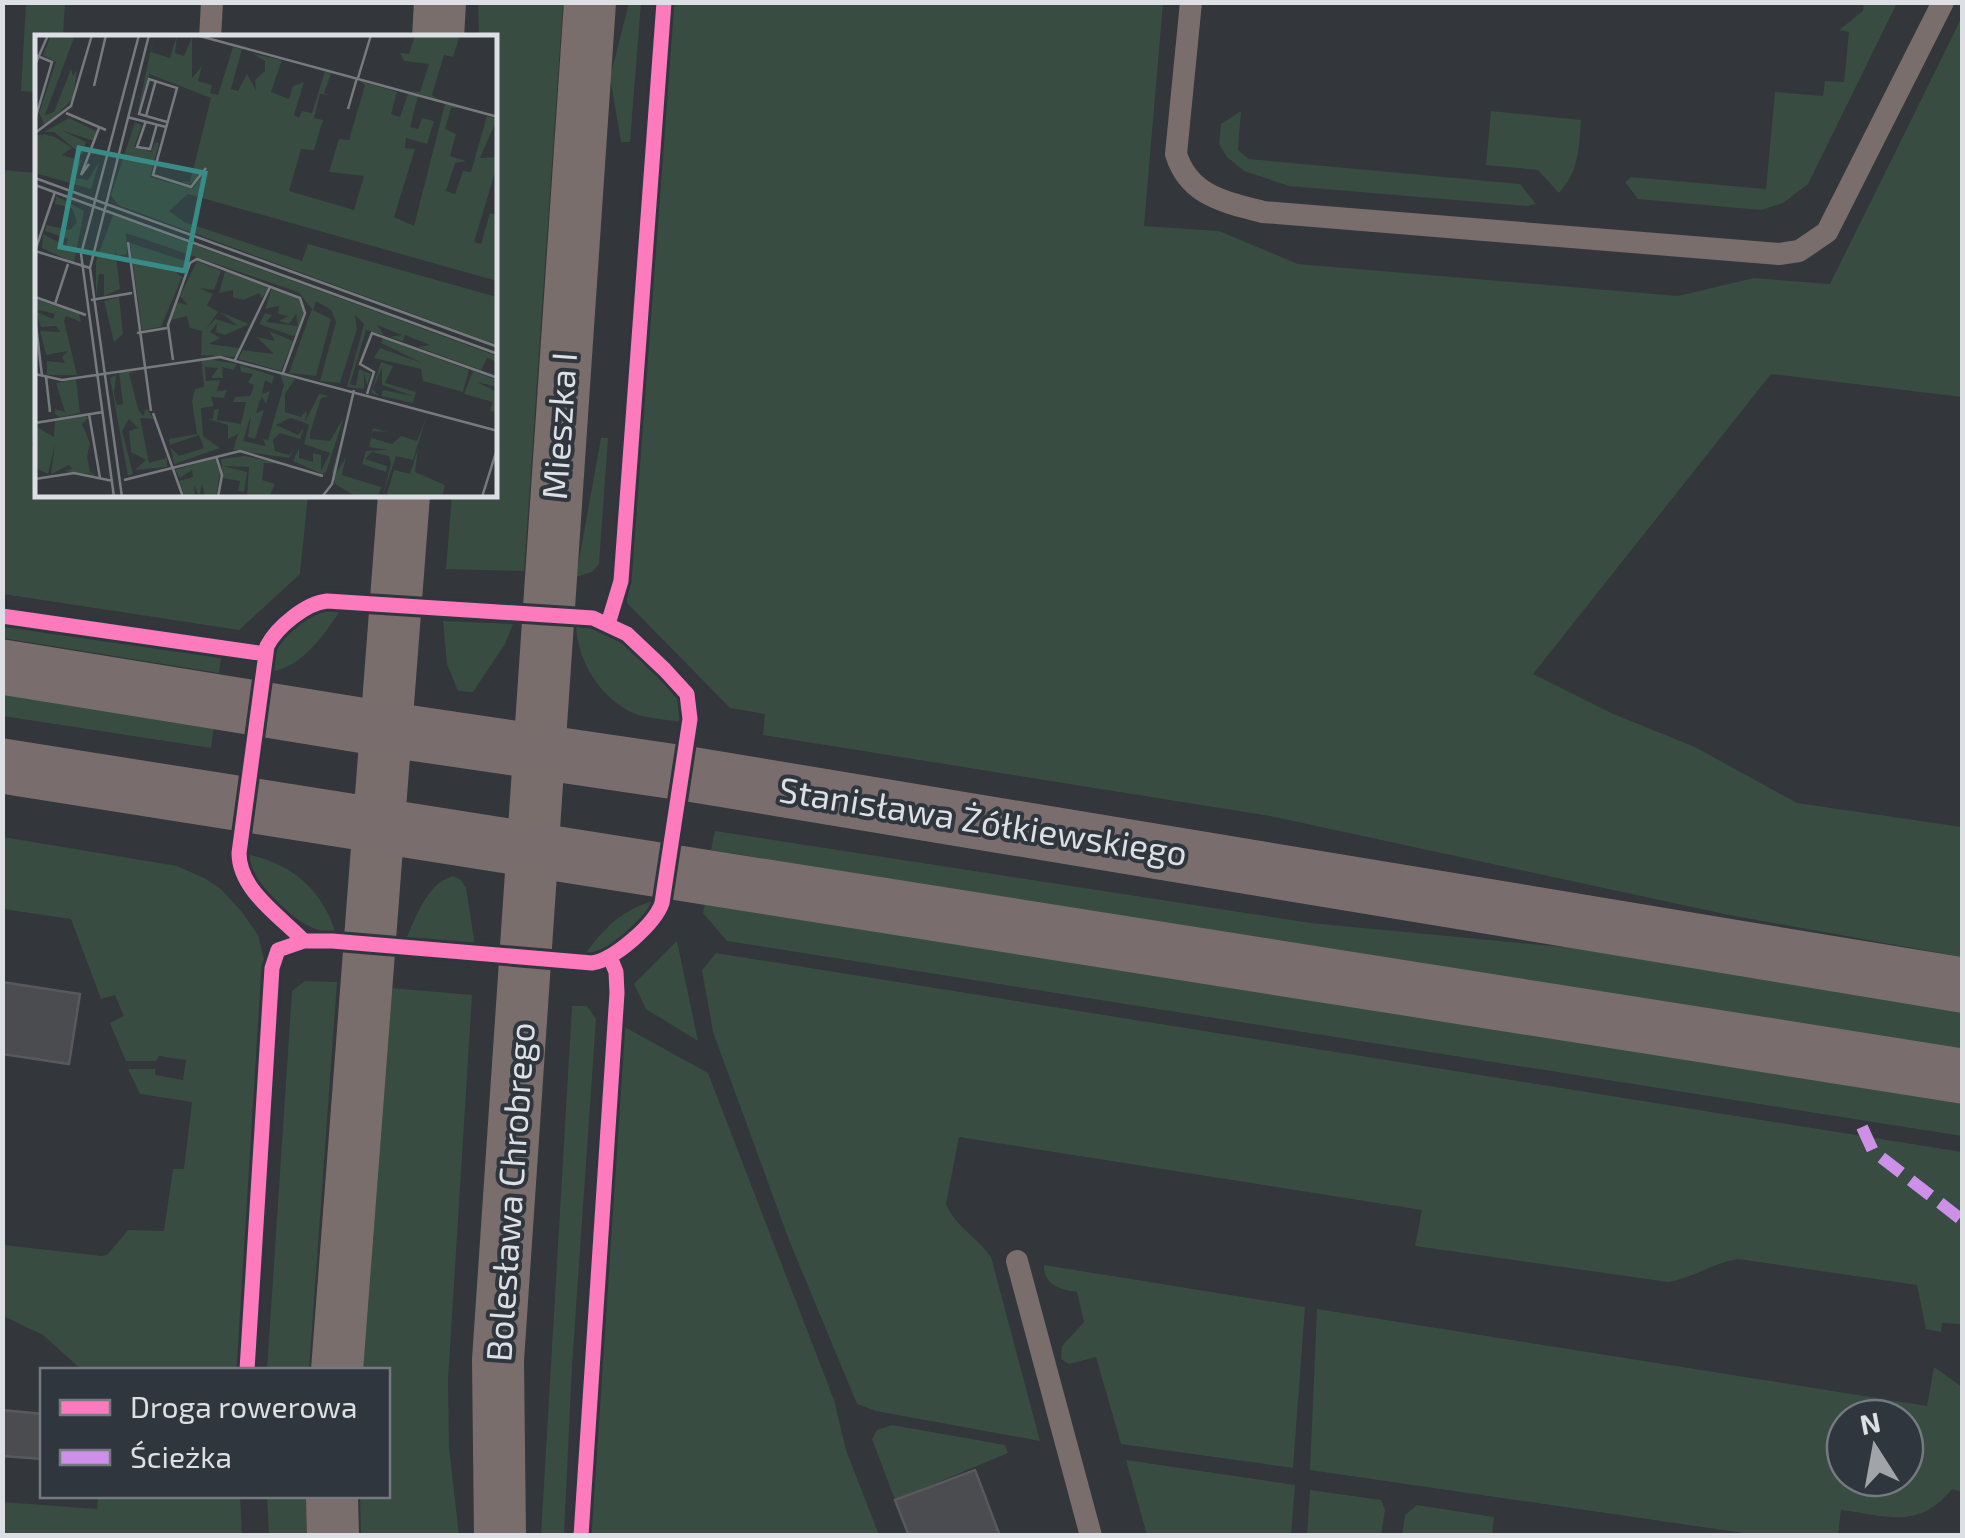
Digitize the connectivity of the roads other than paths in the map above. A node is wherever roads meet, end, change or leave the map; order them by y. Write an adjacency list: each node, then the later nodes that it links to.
1 (212, 2): 6 (lane)
2 (440, 2): 7 (street)
3 (590, 2): 11 (street, Mieszka I)
4 (1191, 2): 5 (lane)
5 (1943, 2)
6 (210, 35)
7 (438, 35)
8 (404, 498): 10 (street)
9 (2, 666): 10 (main road, Stanisława Żółkiewskiego)
10 (384, 729): 11 (main road, Stanisława Żółkiewskiego); 13 (street)
11 (539, 753): 14 (street, Mieszka I); 15 (main road, Stanisława Żółkiewskiego)
12 (2, 766): 13 (main road)
13 (377, 824): 14 (main road); 18 (street)
14 (533, 849): 16 (main road); 21 (street, Bolesława Chrobrego)
15 (1962, 986)
16 (1962, 1076)
17 (1016, 1261): 22 (lane)
18 (336, 1368)
19 (332, 1498): 20 (street)
20 (333, 1536)
21 (500, 1536)
22 (1090, 1536)

